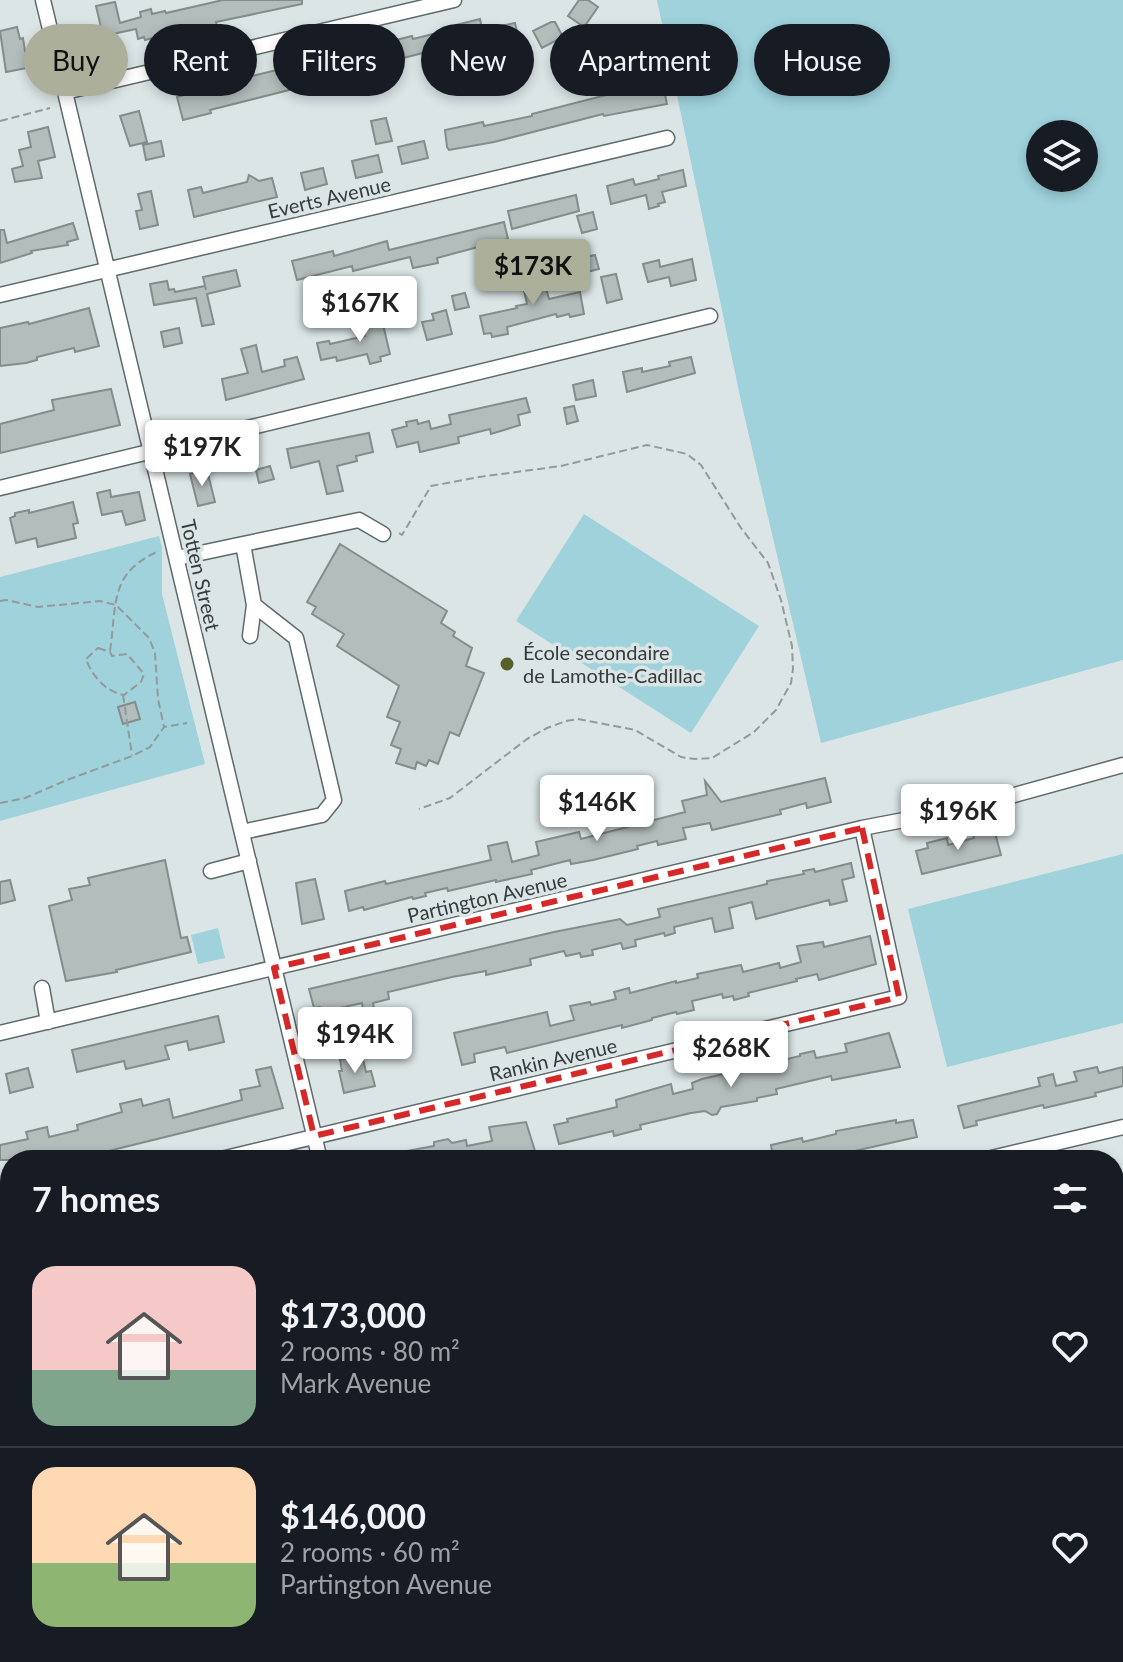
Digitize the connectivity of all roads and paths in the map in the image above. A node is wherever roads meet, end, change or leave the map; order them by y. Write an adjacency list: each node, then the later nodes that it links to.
1 (43, 0): 3 (street, Totten Street)
2 (454, 0): 4 (street)
3 (49, 24)
4 (128, 77)
5 (66, 96): 9 (street, Totten Street)
6 (50, 108): 7 (path)
7 (0, 121)
8 (667, 138): 9 (street, Everts Avenue)
9 (107, 269): 10 (street, Everts Avenue); 12 (street, Totten Street)
10 (0, 295)
11 (710, 316): 12 (street)
12 (151, 452): 13 (street); 17 (street, Totten Street)
13 (0, 488)
14 (387, 531): 15 (street); 29 (path)
15 (243, 544): 17 (street); 20 (street)
16 (156, 552): 19 (path)
17 (177, 558): 31 (street, Totten Street)
18 (0, 601): 19 (path)
19 (116, 605): 22 (path); 25 (path)
20 (254, 605): 21 (street); 31 (street)
21 (250, 636)
22 (110, 652): 23 (path); 23 (path)
23 (123, 695): 26 (path)
24 (187, 723): 25 (path)
25 (164, 727): 26 (path)
26 (132, 756): 28 (path)
27 (1123, 765): 30 (street, Partington Avenue)
28 (0, 803)
29 (419, 809)
30 (862, 828): 34 (street, Partington Avenue); 39 (street, Rankin Avenue)
31 (242, 832): 32 (street, Totten Street)
32 (249, 861): 33 (street); 34 (street, Totten Street)
33 (211, 871)
34 (274, 968): 36 (street, Partington Avenue); 39 (street, Totten Street)
35 (42, 988): 36 (street)
36 (48, 1022): 37 (street, Partington Avenue)
37 (0, 1033)
38 (1123, 1127): 42 (street)
39 (314, 1136): 40 (street, Rankin Avenue); 41 (street, Totten Street)
40 (257, 1150)
41 (318, 1150)
42 (1025, 1150)

